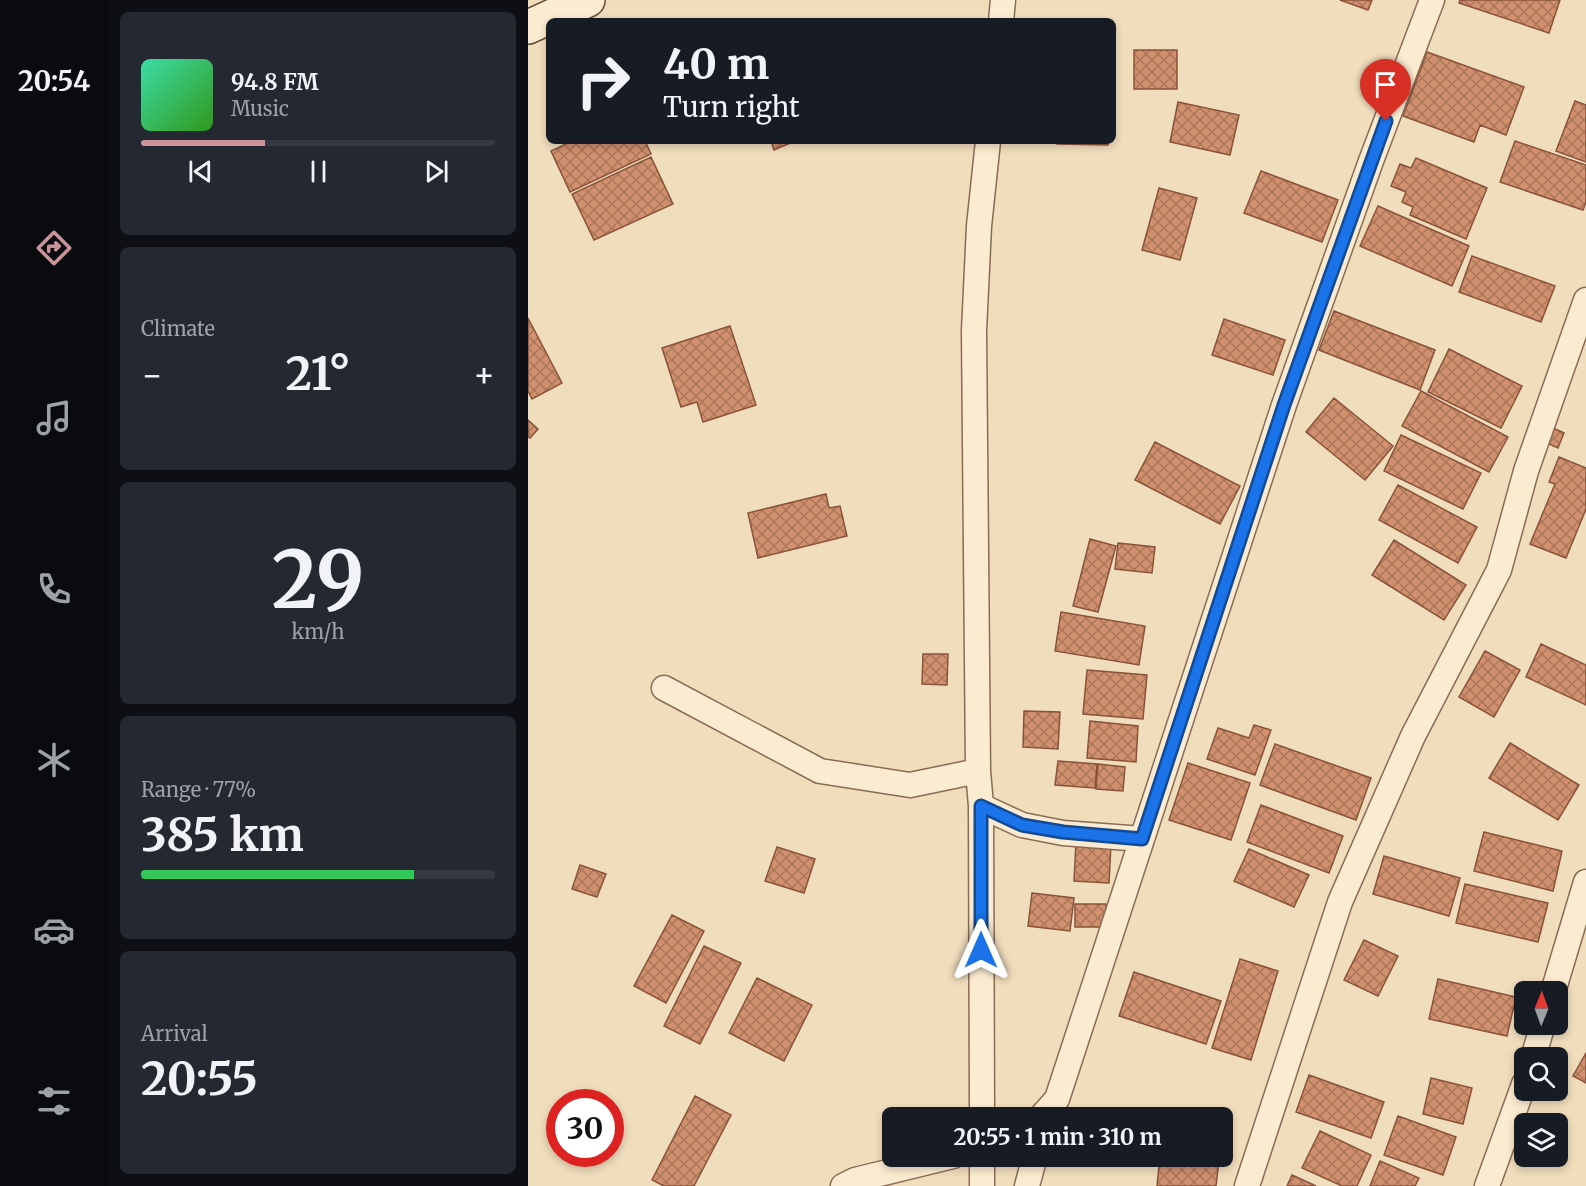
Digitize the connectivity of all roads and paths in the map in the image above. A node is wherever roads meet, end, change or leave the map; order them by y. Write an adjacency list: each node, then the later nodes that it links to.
1 (588, 0): 4 (street)
2 (1003, 0): 5 (street)
3 (1432, 0): 13 (street)
4 (548, 18)
5 (1001, 18)
6 (546, 19): 7 (street)
7 (528, 27)
8 (988, 144): 11 (street)
9 (1586, 300): 25 (street)
10 (664, 688): 11 (street)
11 (978, 771): 12 (street)
12 (981, 806): 13 (street); 17 (street)
13 (1142, 839): 18 (street)
14 (1586, 882): 15 (street)
15 (1556, 981)
16 (1518, 1101): 26 (street)
17 (982, 1107)
18 (1051, 1107)
19 (908, 1167): 22 (street)
20 (982, 1167): 23 (street)
21 (1032, 1167): 24 (street)
22 (843, 1186)
23 (982, 1186)
24 (1027, 1186)
25 (1247, 1186)
26 (1487, 1186)

